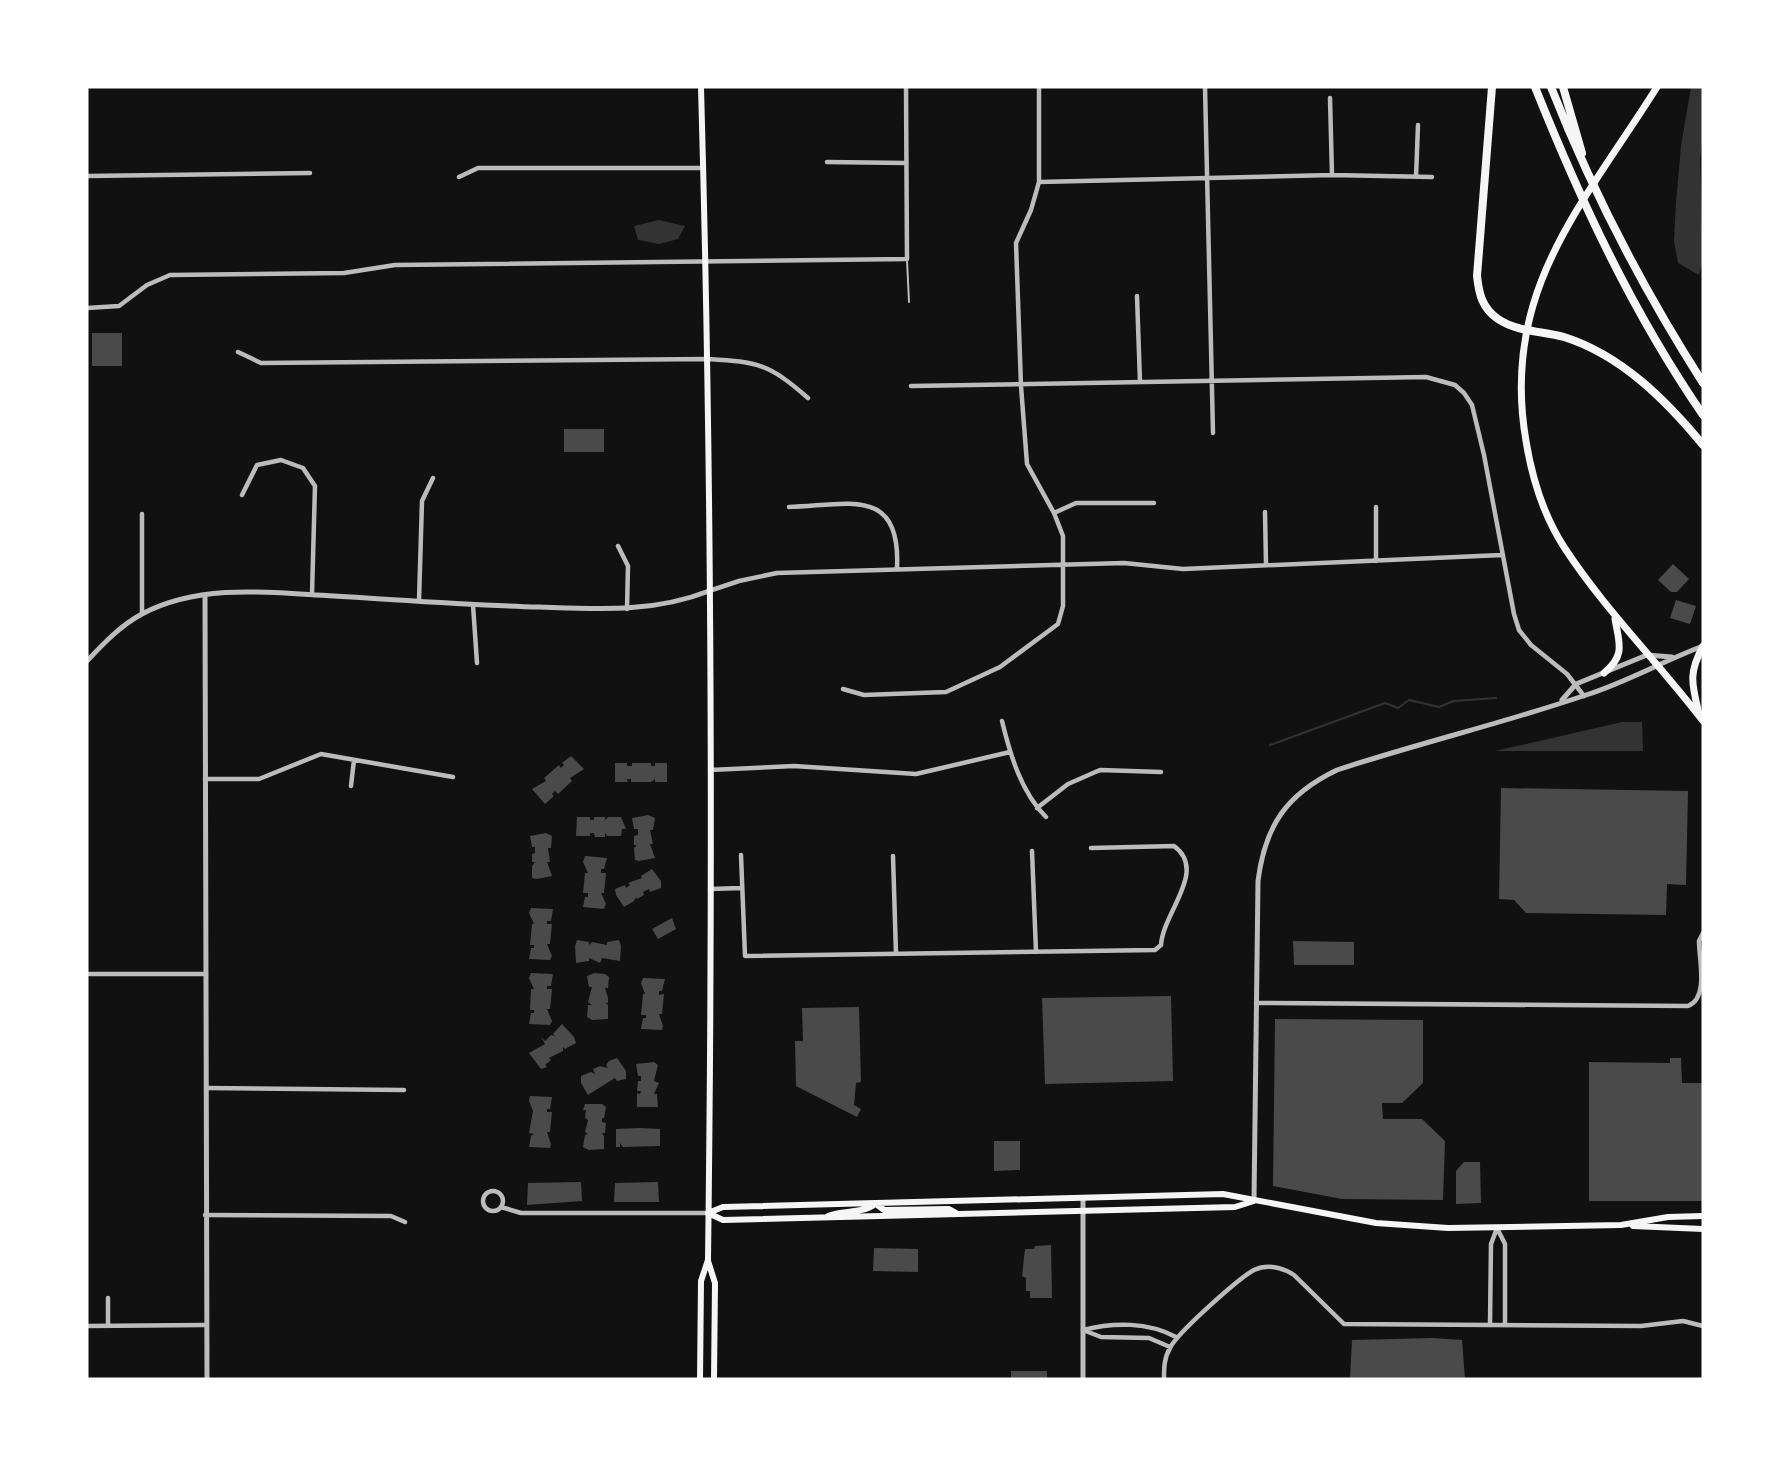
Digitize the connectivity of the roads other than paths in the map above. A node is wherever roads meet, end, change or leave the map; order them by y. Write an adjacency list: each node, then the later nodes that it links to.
1 (701, 87): 15 (main road)
2 (906, 87): 14 (street)
3 (1039, 87): 23 (street)
4 (1205, 87): 22 (street)
5 (1492, 87): 29 (highway)
6 (1535, 87): 38 (highway)
7 (1551, 87): 12 (highway)
8 (1563, 87): 12 (highway)
9 (1657, 87): 29 (main road)
10 (1330, 98): 17 (street)
11 (1418, 125): 20 (street)
12 (1574, 132): 34 (highway)
13 (827, 162): 14 (street)
14 (906, 163): 24 (street)
15 (703, 168): 19 (street); 25 (main road)
16 (310, 173): 18 (street)
17 (1332, 175): 20 (street); 22 (street)
18 (87, 176)
19 (459, 177)
20 (1416, 177): 21 (street)
21 (1432, 177)
22 (1206, 179): 23 (street); 32 (street)
23 (1039, 182): 36 (street)
24 (907, 259): 25 (street); 27 (lane)
25 (705, 262): 28 (street); 31 (main road)
26 (1137, 296): 33 (street)
27 (909, 302)
28 (87, 308)
29 (1526, 329): 40 (highway); 62 (main road)
30 (238, 352): 31 (street)
31 (708, 359): 37 (street); 55 (main road)
32 (1211, 380): 33 (street); 39 (street); 50 (street)
33 (1140, 382): 36 (street)
34 (1703, 383)
35 (911, 386): 36 (street)
36 (1021, 386): 47 (street)
37 (808, 398)
38 (1703, 415)
39 (1213, 433)
40 (1703, 445)
41 (433, 478): 58 (street)
42 (242, 495): 56 (street)
43 (1154, 503): 47 (street)
44 (789, 507): 54 (street)
45 (1376, 507): 51 (street)
46 (1265, 512): 53 (street)
47 (1054, 513): 52 (street)
48 (142, 514): 61 (street)
49 (618, 546): 60 (street)
50 (1502, 555): 51 (street); 70 (street)
51 (1376, 561): 53 (street)
52 (1065, 564): 53 (street); 54 (street); 71 (street)
53 (1266, 564)
54 (897, 568): 55 (street)
55 (709, 591): 60 (street); 78 (main road)
56 (312, 594): 57 (street); 58 (street)
57 (205, 595): 61 (street); 81 (street)
58 (419, 600): 59 (street)
59 (472, 605): 60 (street); 67 (street)
60 (627, 609)
61 (142, 614): 66 (street)
62 (1616, 619): 64 (main road); 69 (main road)
63 (1703, 646): 65 (street); 74 (main road)
64 (1647, 655): 65 (street); 68 (main road); 69 (street)
65 (1674, 657): 68 (street)
66 (87, 661)
67 (477, 663)
68 (1658, 668): 72 (street); 74 (main road)
69 (1604, 673): 70 (street)
70 (1576, 684): 72 (street); 73 (street)
71 (843, 688)
72 (1584, 696): 73 (street)
73 (1561, 701): 96 (street)
74 (1701, 718)
75 (1002, 721): 76 (street)
76 (1010, 752): 78 (street); 83 (street)
77 (354, 760): 80 (street); 81 (street); 82 (street)
78 (710, 770): 90 (main road)
79 (1161, 772): 83 (street)
80 (453, 777)
81 (205, 779): 95 (street)
82 (351, 786)
83 (1037, 808): 84 (street)
84 (1046, 817)
85 (1091, 848): 92 (street)
86 (1032, 851): 92 (street)
87 (741, 855): 89 (street)
88 (893, 856): 93 (street)
89 (741, 888): 90 (street); 93 (street)
90 (710, 889): 104 (main road)
91 (1703, 933): 96 (street)
92 (1036, 951): 93 (street)
93 (896, 954)
94 (87, 974): 95 (street)
95 (206, 974): 97 (street)
96 (1256, 1003): 100 (street)
97 (206, 1088): 98 (street); 106 (street)
98 (404, 1090)
99 (1083, 1199): 100 (main road); 101 (main road); 103 (street)
100 (1254, 1201): 103 (main road); 111 (main road)
101 (875, 1203): 104 (main road); 105 (main road); 108 (main road)
102 (501, 1207): 102 (street); 104 (street)
103 (1084, 1211): 105 (main road); 121 (street)
104 (708, 1213): 108 (main road); 113 (main road)
105 (958, 1214): 108 (main road)
106 (205, 1215): 109 (street); 115 (street)
107 (1703, 1216): 110 (main road)
108 (822, 1218)
109 (405, 1222)
110 (1621, 1225): 111 (main road); 112 (main road)
111 (1497, 1228): 116 (street); 117 (street)
112 (1703, 1229)
113 (708, 1260): 125 (main road); 126 (main road)
114 (108, 1298): 119 (street)
115 (205, 1325): 119 (street); 124 (street)
116 (1490, 1325): 117 (street); 122 (street)
117 (1505, 1325): 120 (street)
118 (87, 1326): 119 (street)
119 (108, 1326)
120 (1703, 1326)
121 (1083, 1330): 122 (street); 123 (street); 127 (street)
122 (1176, 1337): 123 (street)
123 (1170, 1347): 128 (street)
124 (207, 1379)
125 (700, 1379)
126 (714, 1379)
127 (1083, 1379)
128 (1164, 1379)

